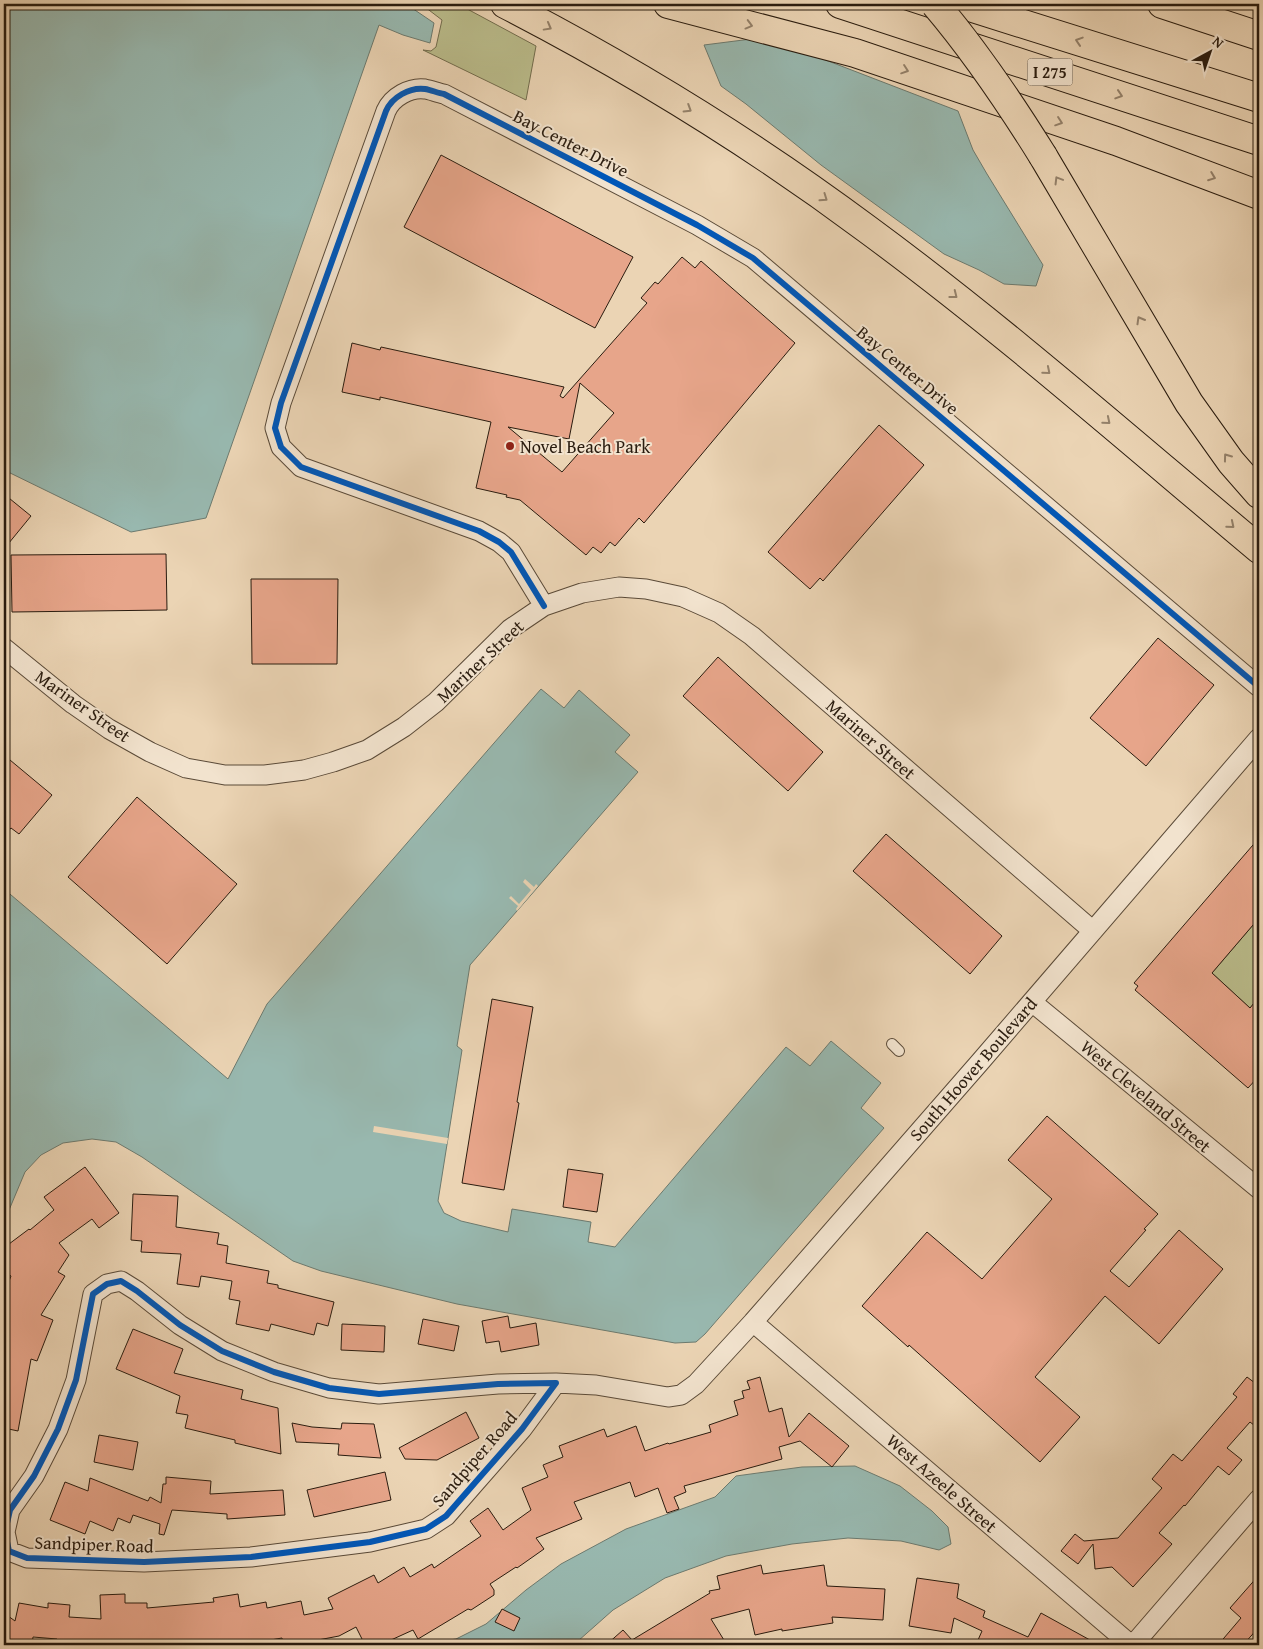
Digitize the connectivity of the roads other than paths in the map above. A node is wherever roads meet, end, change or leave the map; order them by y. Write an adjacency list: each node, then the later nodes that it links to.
1 (505, 4): 12 (highway, one-way to 12)
2 (668, 4): 10 (highway, one-way to 10)
3 (840, 4): 9 (highway, I 275, one-way to 9)
4 (935, 4): 11 (highway, one-way to 4, bridge)
5 (960, 4): 8 (highway, I 275, one-way to 5)
6 (1162, 4): 7 (highway)
7 (1259, 36)
8 (1259, 98)
9 (1259, 141)
10 (1259, 195)
11 (1259, 494)
12 (1259, 549)
13 (544, 606): 14 (street, Mariner Street); 15 (street, Bay Center Drive); 17 (street, Mariner Street)
14 (4, 648)
15 (1259, 687)
16 (1259, 738): 17 (street, South Hoover Boulevard)
17 (1093, 931): 18 (street, South Hoover Boulevard)
18 (1032, 1002): 19 (street, West Cleveland Street); 20 (street, South Hoover Boulevard)
19 (1259, 1189)
20 (753, 1322): 22 (street, South Hoover Boulevard); 24 (street, West Azeele Street)
21 (556, 1383): 21 (street, Sandpiper Road); 22 (street, Sandpiper Road)
22 (681, 1395)
23 (1259, 1499): 24 (street)
24 (1132, 1645)

